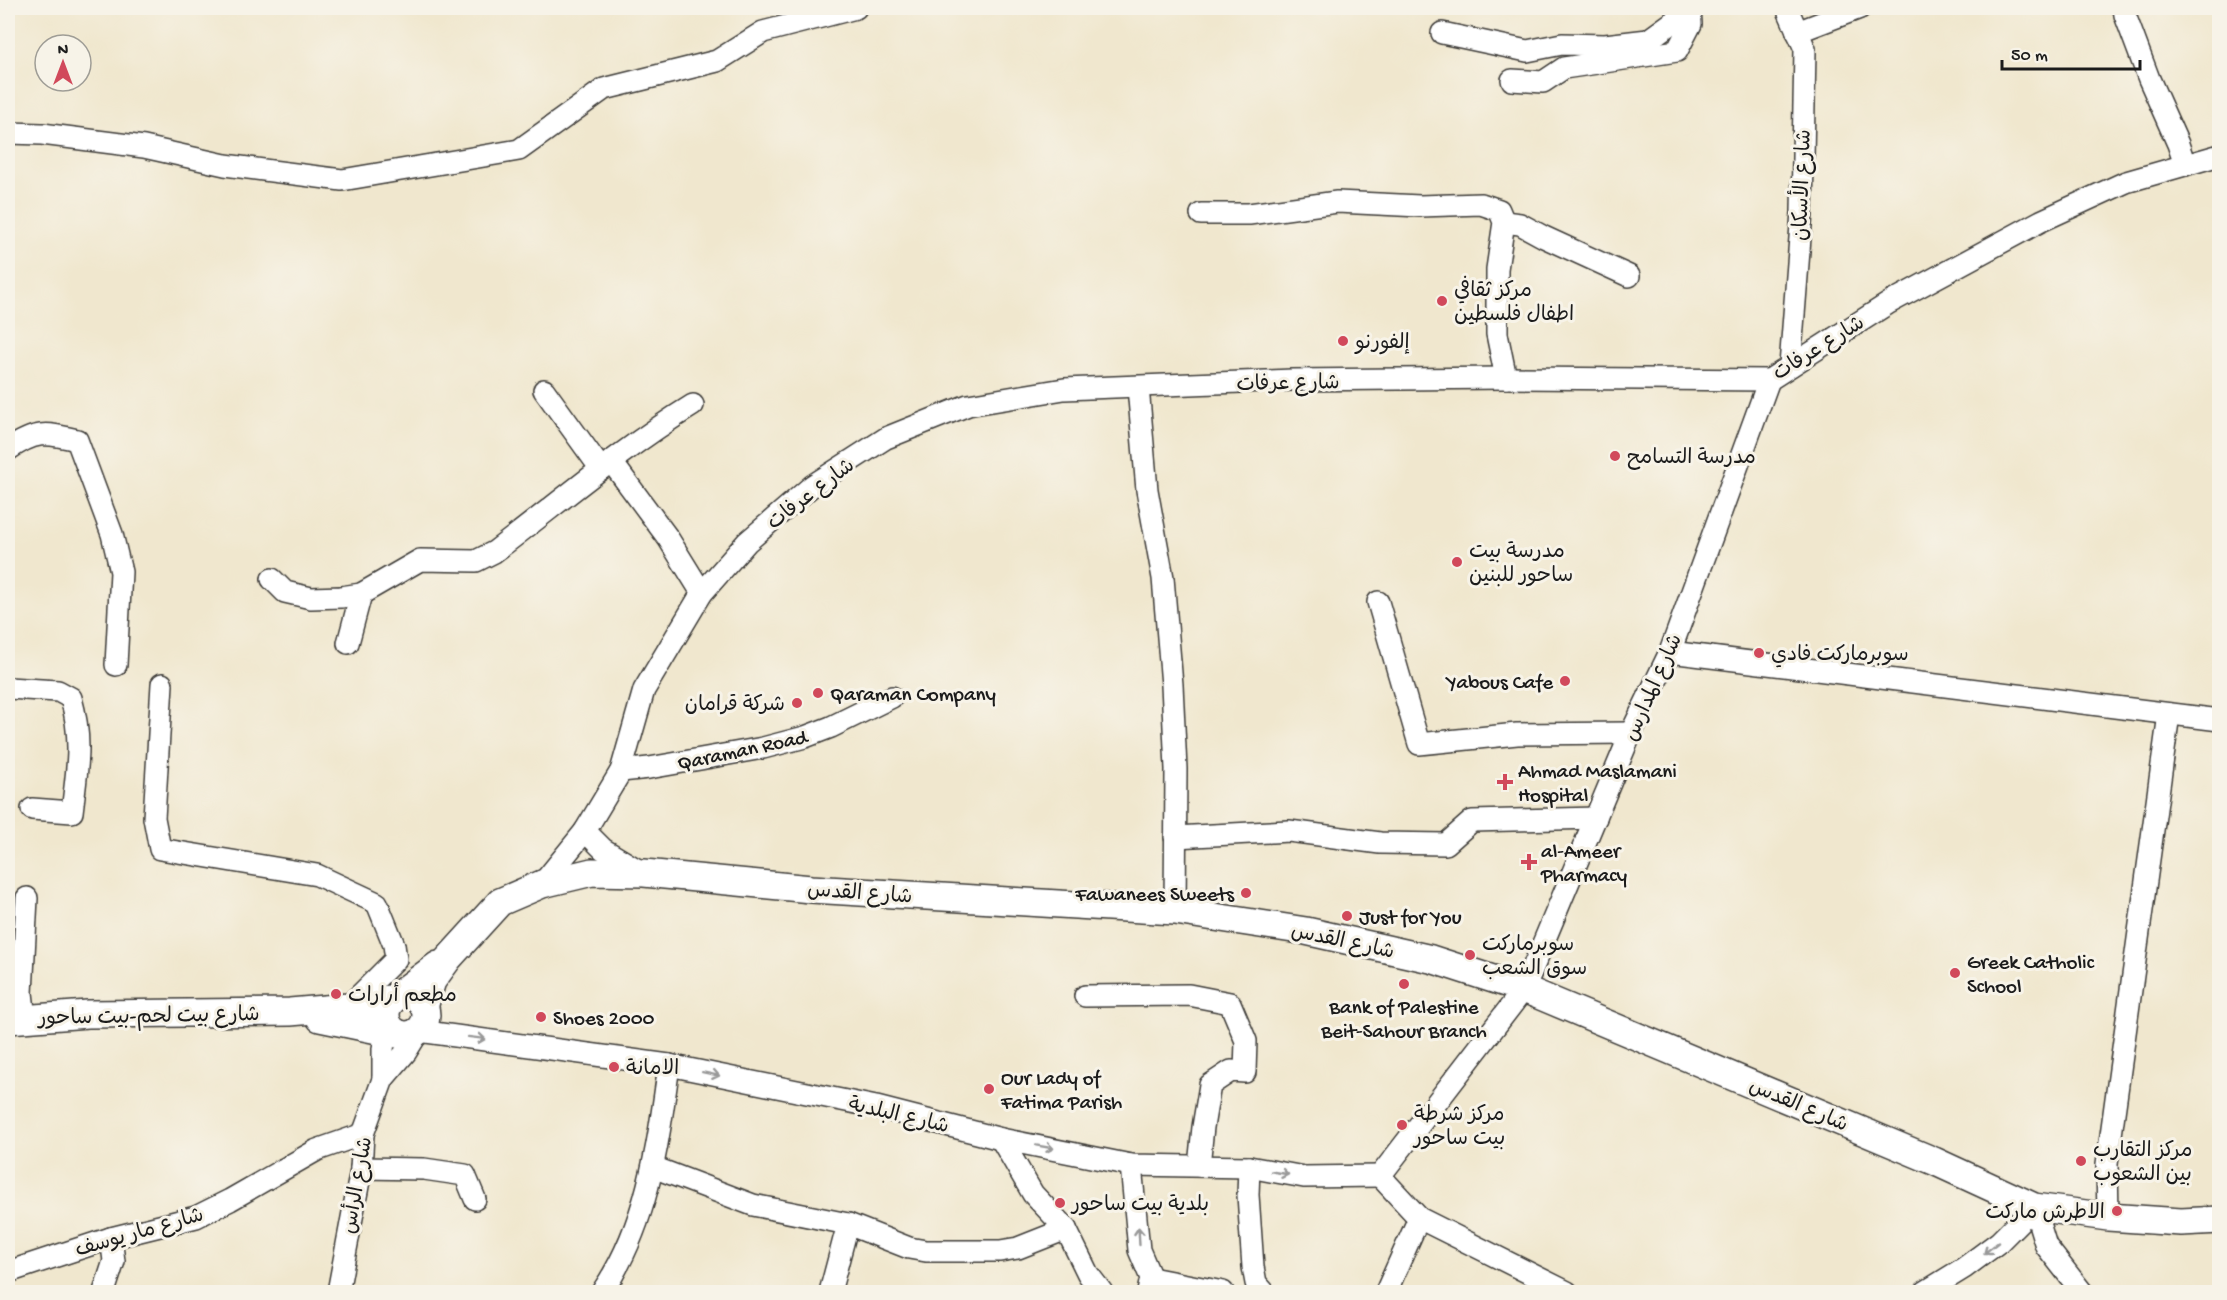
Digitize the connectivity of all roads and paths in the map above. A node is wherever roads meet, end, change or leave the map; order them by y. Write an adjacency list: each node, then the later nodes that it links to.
1 (856, 8): 9 (street)
2 (1689, 8): 7 (street); 8 (street)
3 (1787, 8): 6 (street, شارع الأسكان)
4 (1860, 8): 6 (street)
5 (2124, 8): 11 (street)
6 (1797, 32): 15 (street, شارع الأسكان)
7 (1443, 33)
8 (1512, 80)
9 (8, 133)
10 (2220, 155): 11 (street, شارع عرفات)
11 (2185, 165): 15 (street, شارع عرفات)
12 (1202, 214): 13 (street)
13 (1504, 222): 14 (street); 16 (street)
14 (1629, 276)
15 (1790, 366): 17 (street, شارع عرفات)
16 (1506, 378): 17 (street, شارع عرفات); 18 (street, شارع عرفات)
17 (1769, 380): 28 (street, شارع المدارس)
18 (1138, 387): 24 (street, شارع عرفات); 40 (street)
19 (544, 390): 22 (street)
20 (693, 405): 22 (street)
21 (8, 450): 29 (street)
22 (606, 465): 24 (street); 25 (street)
23 (272, 579): 25 (street)
24 (702, 593): 36 (street, شارع عرفات)
25 (361, 594): 27 (street)
26 (1378, 602): 35 (street)
27 (348, 643)
28 (1670, 652): 33 (street); 35 (street, شارع المدارس)
29 (116, 665)
30 (162, 684): 49 (street)
31 (8, 688): 37 (street)
32 (892, 697): 36 (street, Qaraman Road)
33 (2169, 714): 34 (street); 65 (street)
34 (2220, 720)
35 (1632, 733): 38 (street, شارع المدارس)
36 (621, 771): 39 (street, شارع عرفات)
37 (32, 809)
38 (1596, 818): 40 (street); 46 (street, شارع المدارس)
39 (585, 831): 41 (street); 42 (street, شارع عرفات)
40 (1175, 837): 44 (street)
41 (644, 873): 42 (main road, شارع القدس); 44 (main road, شارع القدس)
42 (542, 884): 45 (main road, شارع القدس)
43 (27, 898): 51 (street)
44 (1175, 911): 46 (main road, شارع القدس)
45 (448, 959): 48 (main road, شارع القدس); 52 (main road, شارع القدس)
46 (1524, 989): 62 (street, شارع المدارس); 64 (main road, شارع القدس)
47 (1085, 996): 58 (street)
48 (394, 998): 49 (main road, شارع بيت لحم-بيت ساحور); 52 (main road)
49 (348, 1007): 50 (main road, شارع بيت لحم-بيت ساحور)
50 (290, 1012): 51 (main road, شارع بيت لحم-بيت ساحور); 52 (main road, شارع بيت لحم-بيت ساحور)
51 (16, 1019)
52 (404, 1026): 53 (street, شارع البلدية, one-way to 53); 54 (street, شارع الرأس); 54 (street, شارع الرأس)
53 (669, 1065): 56 (street, شارع البلدية, one-way to 56); 59 (street)
54 (383, 1079): 55 (street, شارع الرأس)
55 (363, 1134): 61 (street, شارع الرأس); 70 (street, شارع مار يوسف)
56 (1001, 1139): 57 (street, شارع البلدية, one-way to 57); 69 (street)
57 (1131, 1165): 58 (street, شارع البلدية); 72 (street, one-way to 57)
58 (1199, 1166): 60 (street, شارع البلدية)
59 (653, 1167): 68 (street); 75 (street)
60 (1249, 1167): 62 (street, شارع البلدية, one-way to 62); 79 (street)
61 (361, 1168): 63 (street); 74 (street, شارع الرأس)
62 (1380, 1176): 66 (street)
63 (475, 1199)
64 (2034, 1207): 65 (main road, شارع القدس); 82 (street, one-way to 82); 83 (street)
65 (2109, 1217): 67 (main road, شارع القدس)
66 (1419, 1218): 80 (street); 81 (street)
67 (2220, 1220)
68 (848, 1224): 69 (street); 76 (street)
69 (1066, 1229): 77 (street)
70 (111, 1238): 71 (street, شارع مار يوسف); 73 (street)
71 (8, 1272)
72 (1149, 1285): 78 (street)
73 (104, 1293)
74 (338, 1293)
75 (602, 1293)
76 (830, 1293)
77 (1102, 1293)
78 (1223, 1293)
79 (1264, 1293)
80 (1386, 1293)
81 (1567, 1293)
82 (1925, 1293)
83 (2082, 1293)

